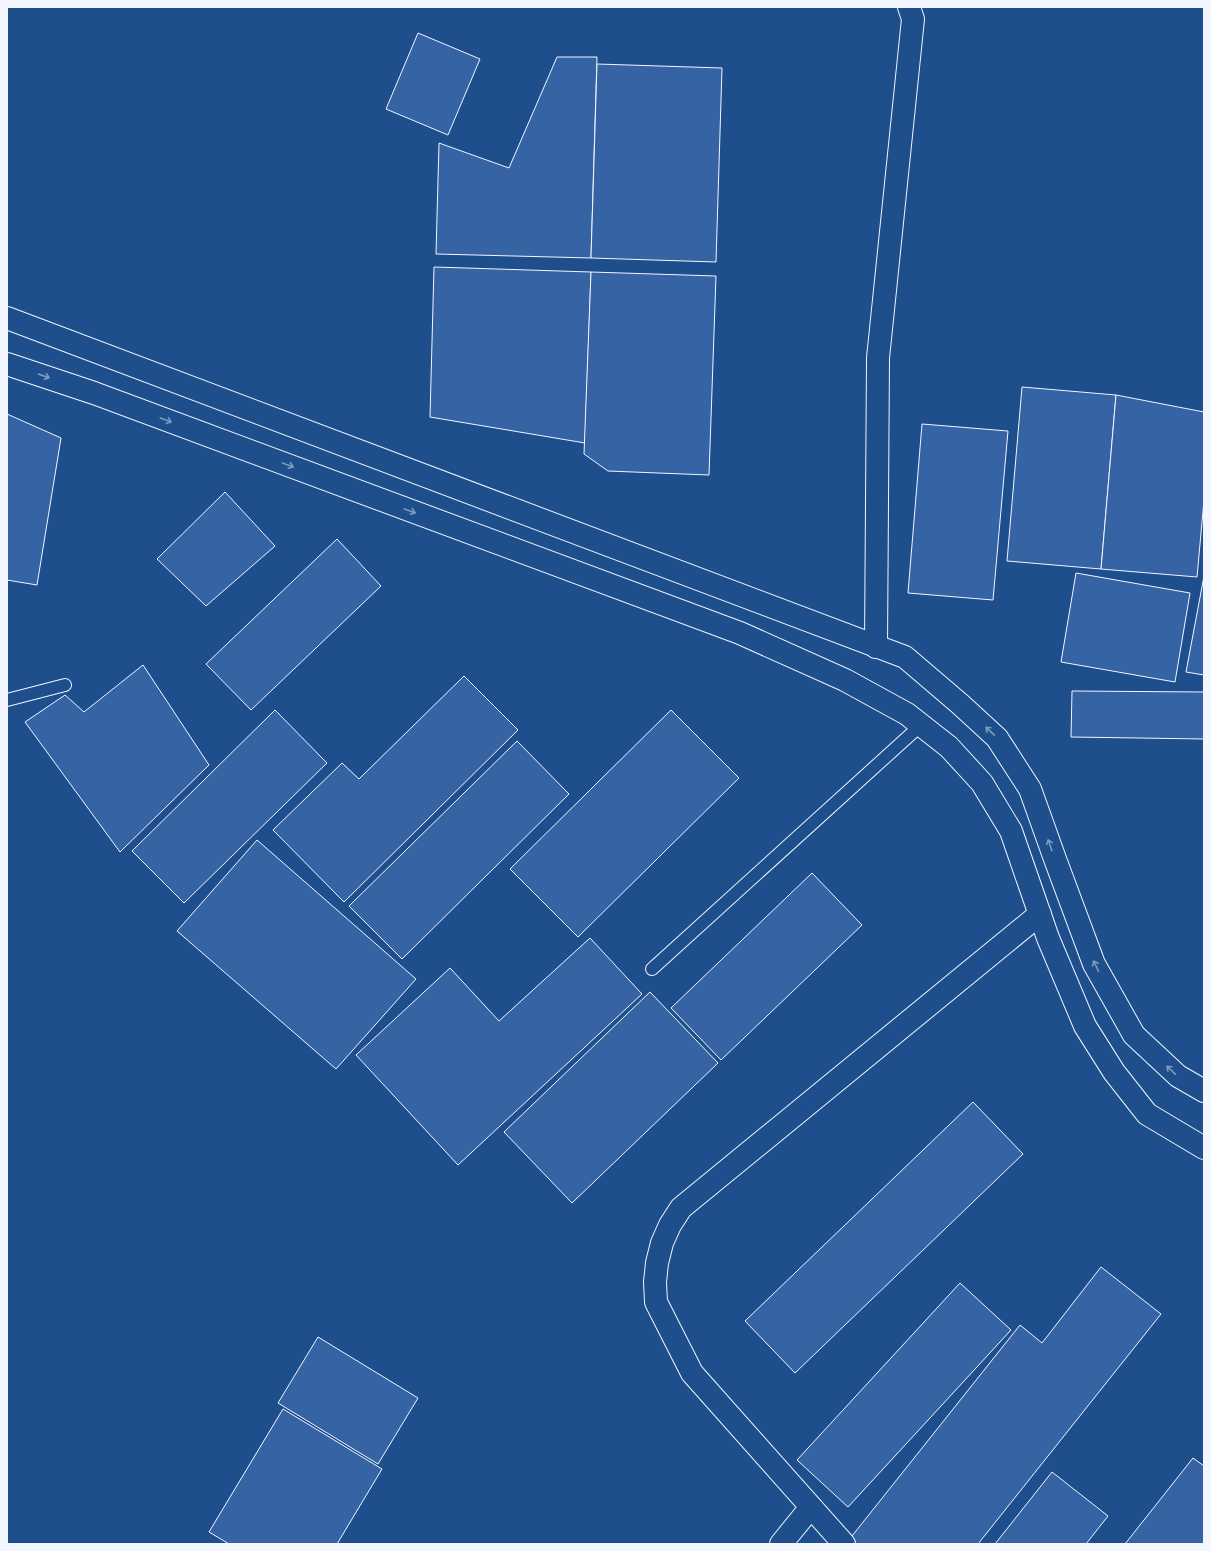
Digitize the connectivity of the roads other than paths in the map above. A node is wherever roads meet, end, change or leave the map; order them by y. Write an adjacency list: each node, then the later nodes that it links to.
1 (909, 7): 4 (street)
2 (7, 318): 4 (street)
3 (7, 364): 7 (street, one-way to 7)
4 (876, 647): 10 (street, one-way to 4)
5 (65, 685): 6 (lane)
6 (7, 700)
7 (920, 725): 8 (street); 9 (lane)
8 (1040, 914): 11 (street); 12 (street)
9 (652, 969)
10 (1204, 1091)
11 (1204, 1148)
12 (811, 1507): 13 (street); 14 (street)
13 (781, 1544)
14 (844, 1544)

